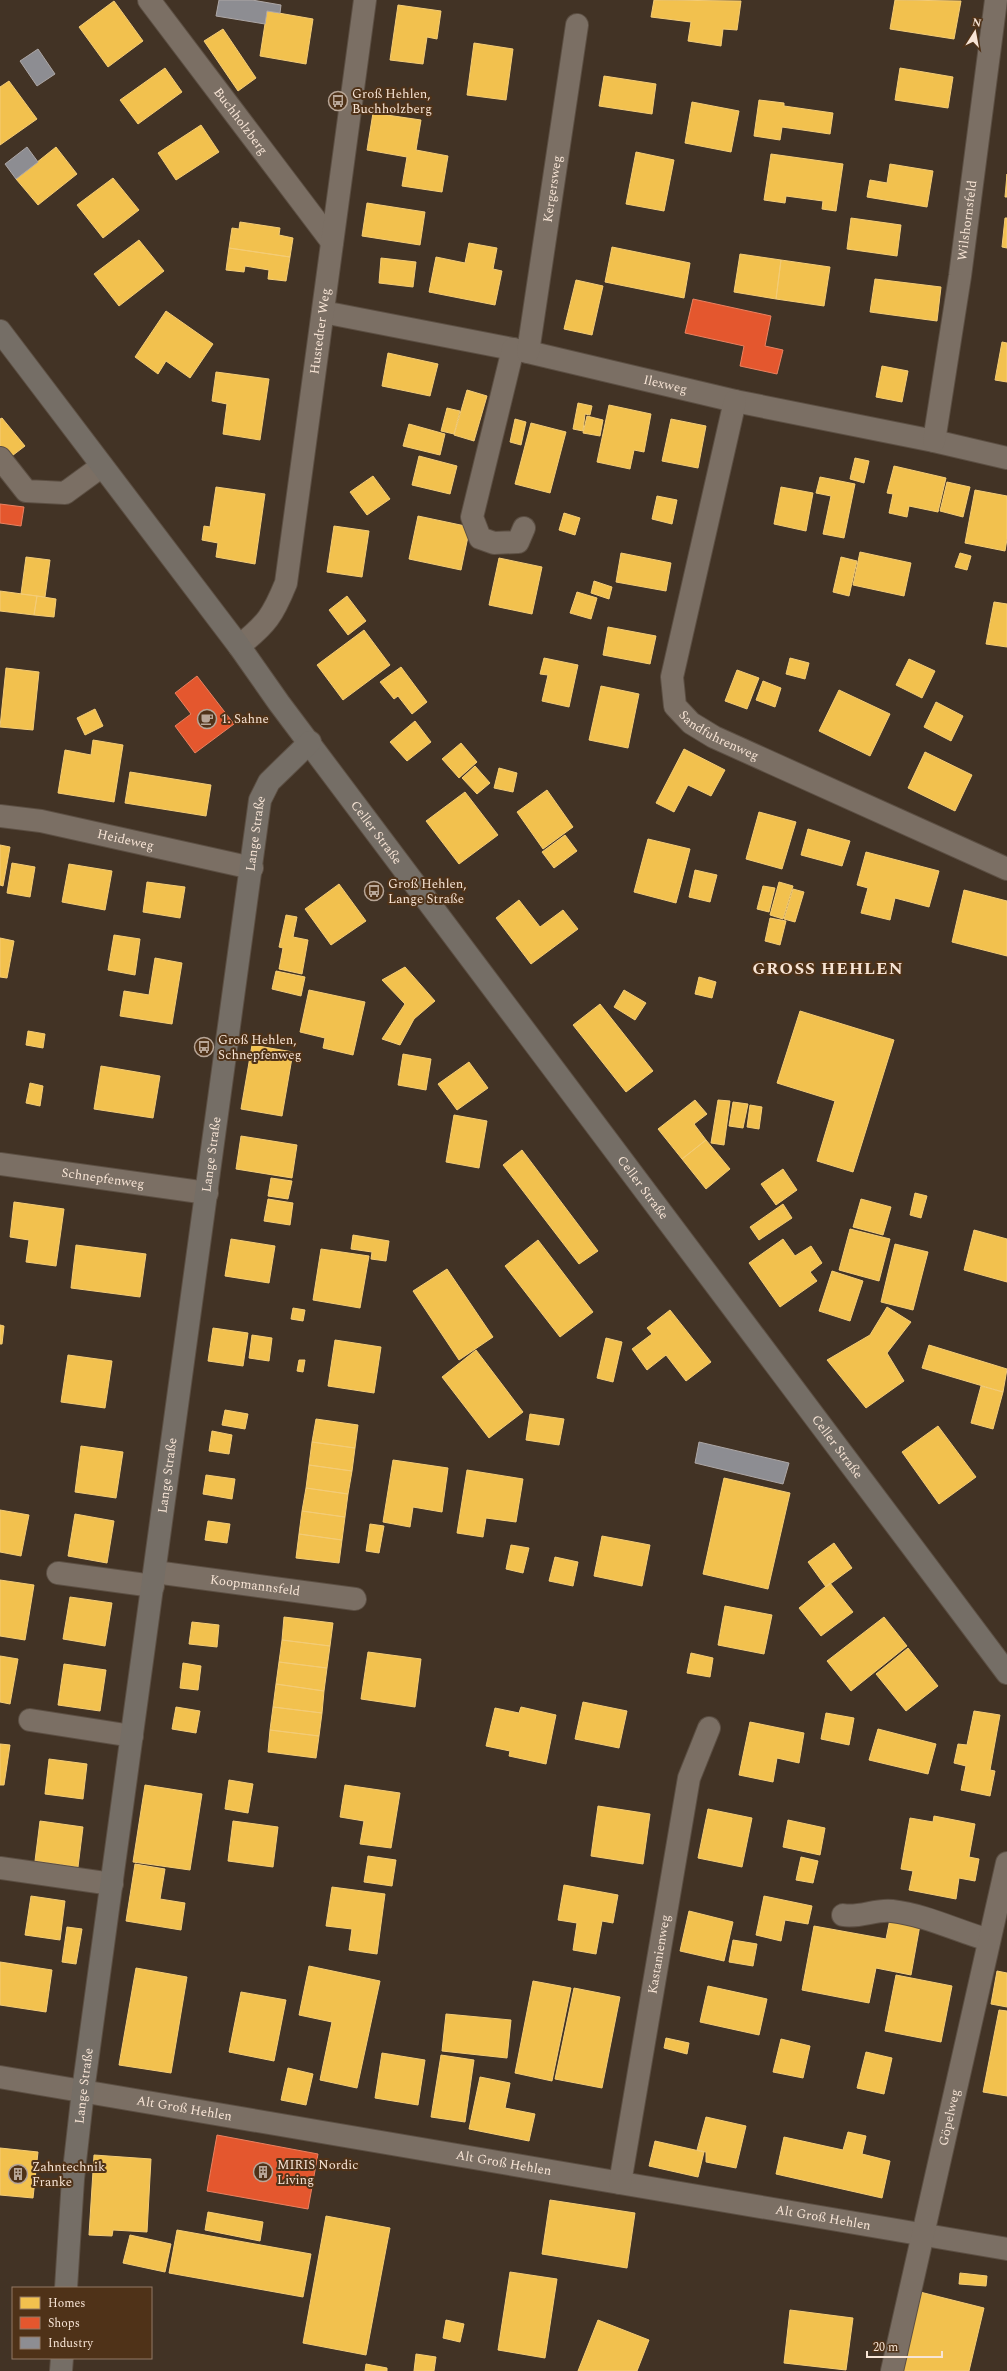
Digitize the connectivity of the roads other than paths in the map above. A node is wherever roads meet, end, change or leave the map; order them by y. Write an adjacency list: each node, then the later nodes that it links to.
1 (149, 0): 5 (street, Buchholzberg)
2 (364, 0): 5 (street, Hustedter Weg)
3 (996, 0): 10 (street, Wilshornsfeld)
4 (577, 25): 8 (street, Kergersweg)
5 (332, 242): 6 (street, Hustedter Weg)
6 (323, 312): 8 (street, Ilexweg); 15 (street, Hustedter Weg)
7 (0, 331): 13 (main road, Celler Straße)
8 (521, 351): 9 (street, Ilexweg); 14 (street, Kergersweg)
9 (735, 401): 10 (street, Ilexweg); 19 (street, Sandfuhrenweg)
10 (934, 441): 12 (street, Ilexweg)
11 (0, 458): 13 (street)
12 (1007, 458)
13 (102, 466): 15 (main road, Celler Straße)
14 (524, 528)
15 (239, 646): 16 (main road, Celler Straße)
16 (310, 742): 18 (main road, Lange Straße); 25 (main road, Celler Straße)
17 (0, 816): 18 (street, Heideweg)
18 (252, 868): 21 (main road, Lange Straße)
19 (1007, 869)
20 (0, 1164): 21 (street, Schnepfenweg)
21 (206, 1193): 23 (main road, Lange Straße)
22 (58, 1573): 23 (street)
23 (154, 1579): 24 (street, Koopmannsfeld); 28 (main road, Lange Straße)
24 (355, 1599)
25 (1007, 1673)
26 (30, 1720): 28 (street)
27 (709, 1728): 36 (street, Kastanienweg)
28 (132, 1736): 31 (main road, Lange Straße)
29 (1007, 1863): 33 (street, Göpelweg)
30 (0, 1868): 31 (street)
31 (112, 1884): 35 (main road, Lange Straße)
32 (843, 1915): 33 (street)
33 (990, 1940): 37 (street, Göpelweg)
34 (0, 2077): 35 (street, Alt Groß Hehlen)
35 (83, 2091): 36 (street, Alt Groß Hehlen); 39 (main road, Lange Straße)
36 (620, 2183): 37 (street, Alt Groß Hehlen)
37 (923, 2234): 38 (street, Alt Groß Hehlen); 42 (street, Göpelweg)
38 (1007, 2249)
39 (66, 2287)
40 (62, 2359): 41 (main road)
41 (61, 2371)
42 (892, 2371)

